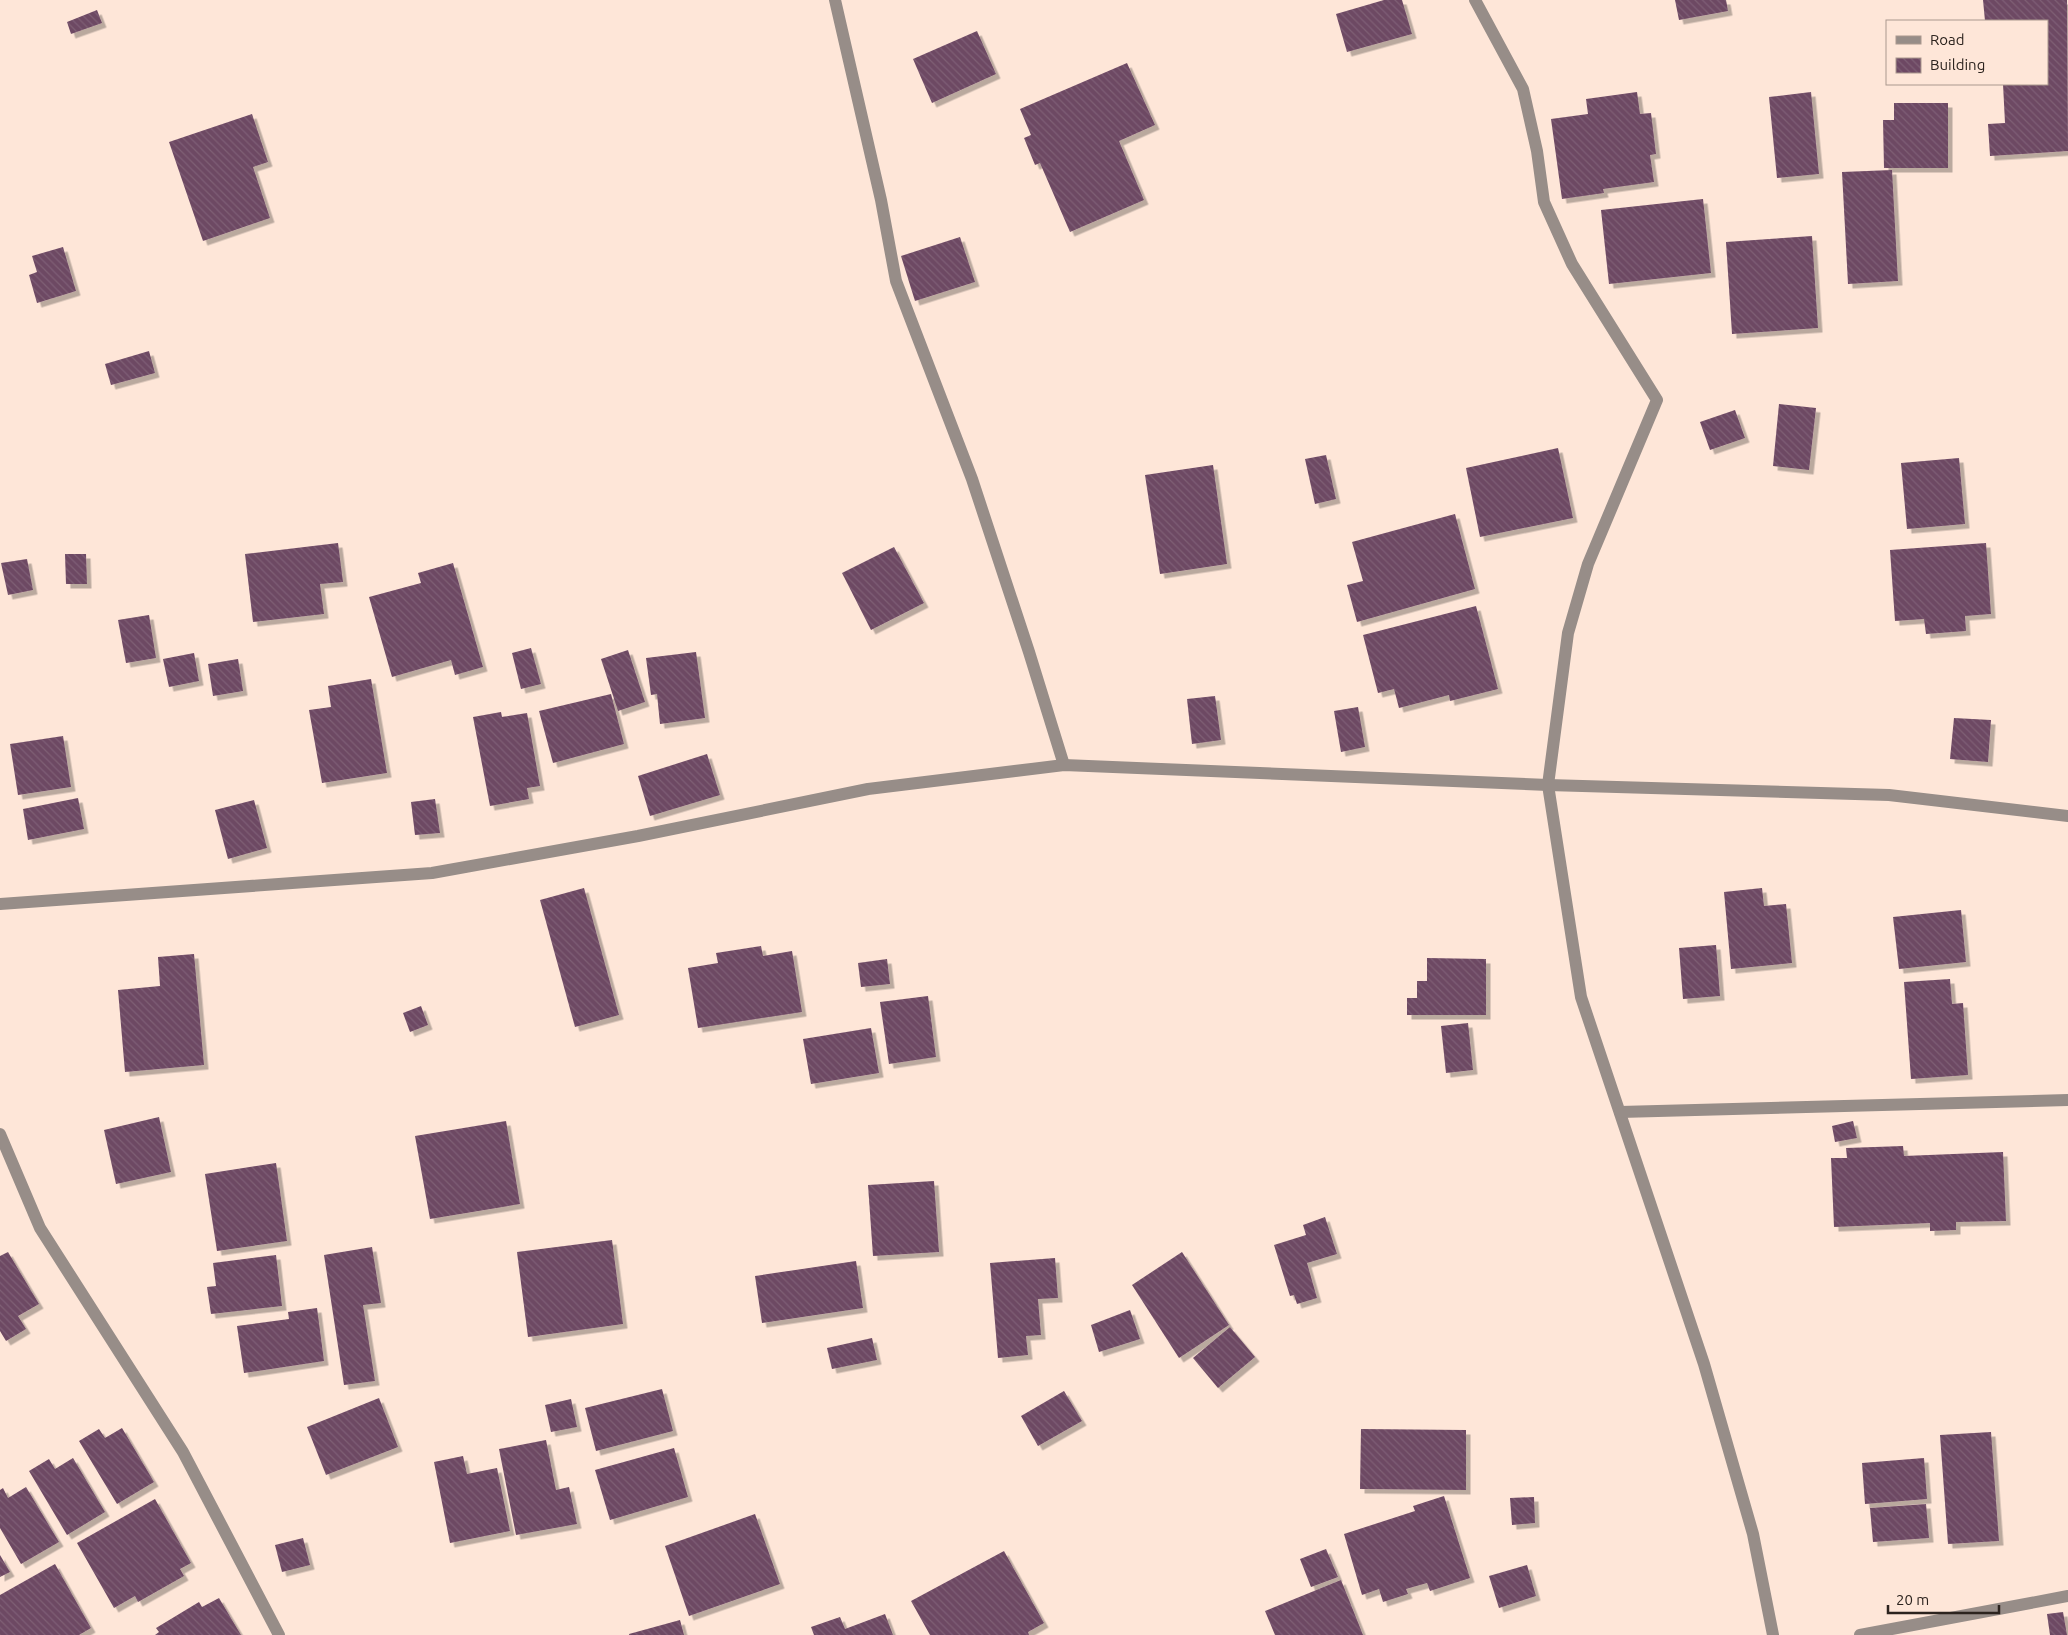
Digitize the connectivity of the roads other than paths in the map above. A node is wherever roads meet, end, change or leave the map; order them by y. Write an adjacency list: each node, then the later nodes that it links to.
1 (835, 0): 3 (street)
2 (1475, 0): 4 (street)
3 (1064, 765): 4 (street); 6 (street)
4 (1548, 785): 5 (street); 8 (street)
5 (2068, 816)
6 (0, 904)
7 (2068, 1100): 8 (street)
8 (1620, 1112): 12 (street)
9 (0, 1134): 11 (street)
10 (2068, 1596): 13 (street)
11 (280, 1635)
12 (1773, 1635)
13 (1860, 1635)

